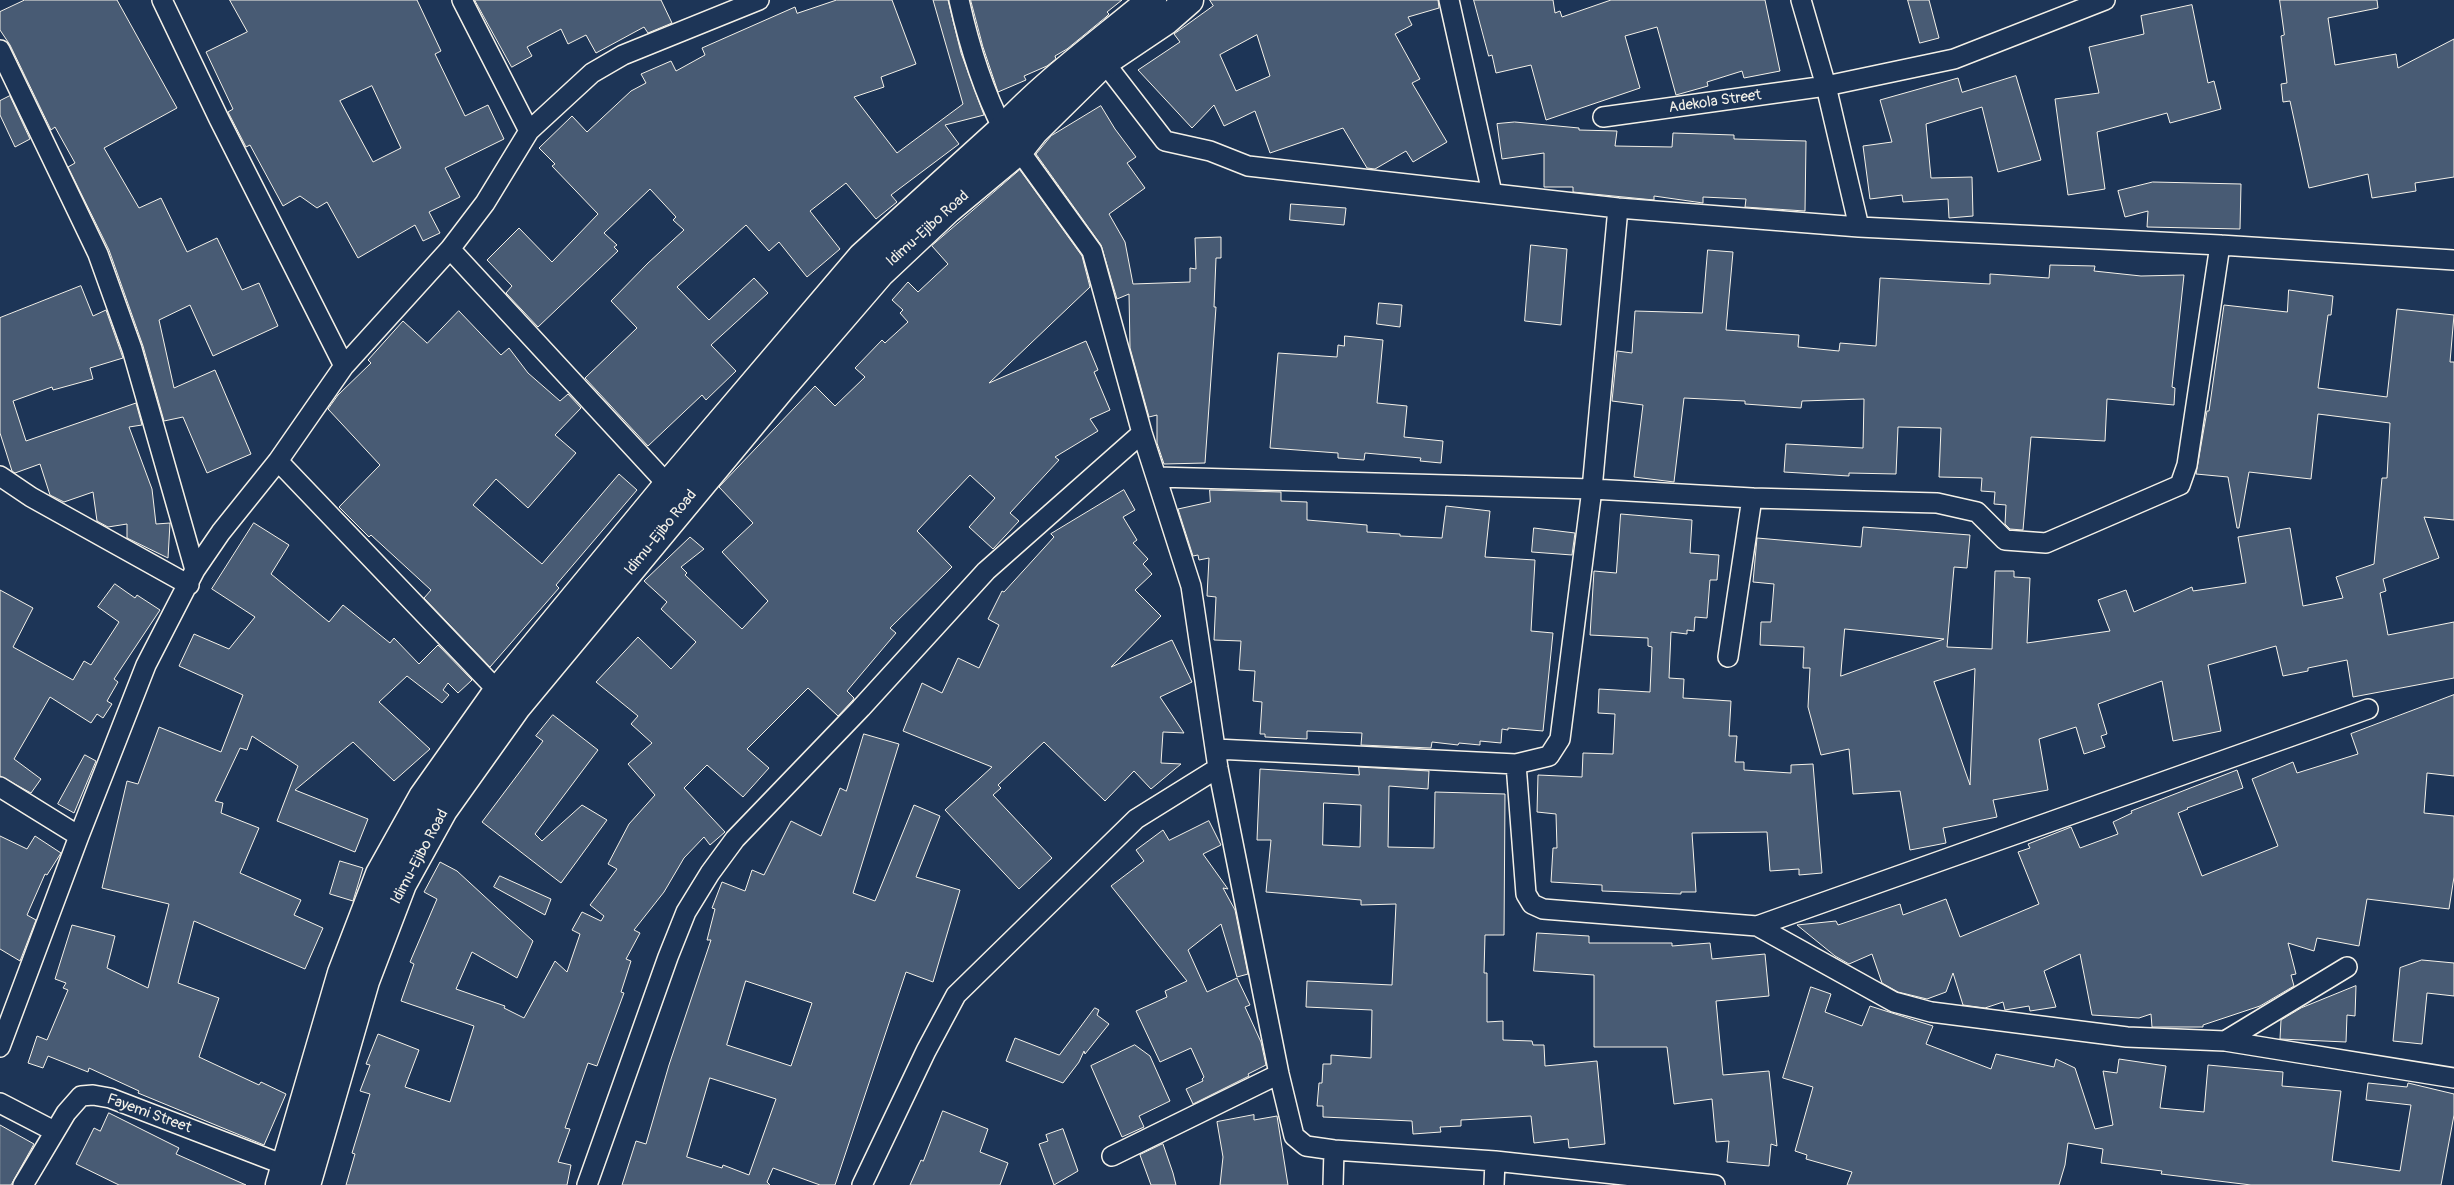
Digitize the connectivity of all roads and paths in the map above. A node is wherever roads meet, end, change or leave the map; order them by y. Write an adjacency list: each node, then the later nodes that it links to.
1 (162, 0): 22 (street)
2 (462, 0): 14 (street)
3 (758, 0): 14 (street)
4 (959, 0): 15 (street)
5 (1152, 0): 15 (main road, Idimu-Ejibo Road)
6 (1190, 0): 11 (main road, Idimu-Ejibo Road)
7 (1449, 0): 16 (street)
8 (1801, 0): 12 (street)
9 (2105, 0): 12 (street, Adekola Street)
10 (0, 50): 30 (street)
11 (1104, 62): 15 (main road, Idimu-Ejibo Road); 16 (street)
12 (1826, 86): 13 (street, Adekola Street); 18 (street)
13 (1603, 118)
14 (529, 131): 20 (street)
15 (1011, 140): 23 (street); 27 (main road, Idimu-Ejibo Road); 52 (main road, Idimu-Ejibo Road)
16 (1492, 193): 17 (street)
17 (1618, 208): 18 (street); 28 (street)
18 (1859, 227): 19 (street)
19 (2220, 245): 21 (street); 29 (street)
20 (450, 249): 22 (street); 27 (street)
21 (2454, 260)
22 (344, 366): 24 (street)
23 (1142, 433): 26 (street); 53 (street)
24 (278, 461): 30 (street); 32 (street)
25 (0, 476): 30 (street)
26 (1157, 477): 28 (street); 34 (street)
27 (668, 485): 32 (main road, Idimu-Ejibo Road)
28 (1592, 489): 29 (street); 35 (street)
29 (1752, 498): 31 (street)
30 (192, 578): 38 (street)
31 (1728, 656)
32 (498, 691): 50 (main road, Idimu-Ejibo Road)
33 (2368, 709): 39 (street)
34 (1216, 750): 35 (street); 36 (street)
35 (1516, 764): 39 (street)
36 (1218, 768): 43 (street); 54 (street)
37 (0, 788): 38 (street)
38 (78, 836): 42 (street)
39 (1757, 926): 41 (street)
40 (2346, 968): 41 (street)
41 (2225, 1041): 44 (street)
42 (0, 1047)
43 (1278, 1074): 47 (street); 48 (street)
44 (2454, 1078)
45 (0, 1103): 46 (street)
46 (54, 1131): 50 (street, Fayemi Street); 51 (street, Fayemi Street)
47 (1334, 1150): 49 (street); 55 (street)
48 (1112, 1156)
49 (1495, 1161): 56 (street); 57 (street)
50 (284, 1176)
51 (23, 1185)
52 (306, 1185)
53 (587, 1185)
54 (862, 1185)
55 (1333, 1185)
56 (1494, 1185)
57 (1715, 1185)

